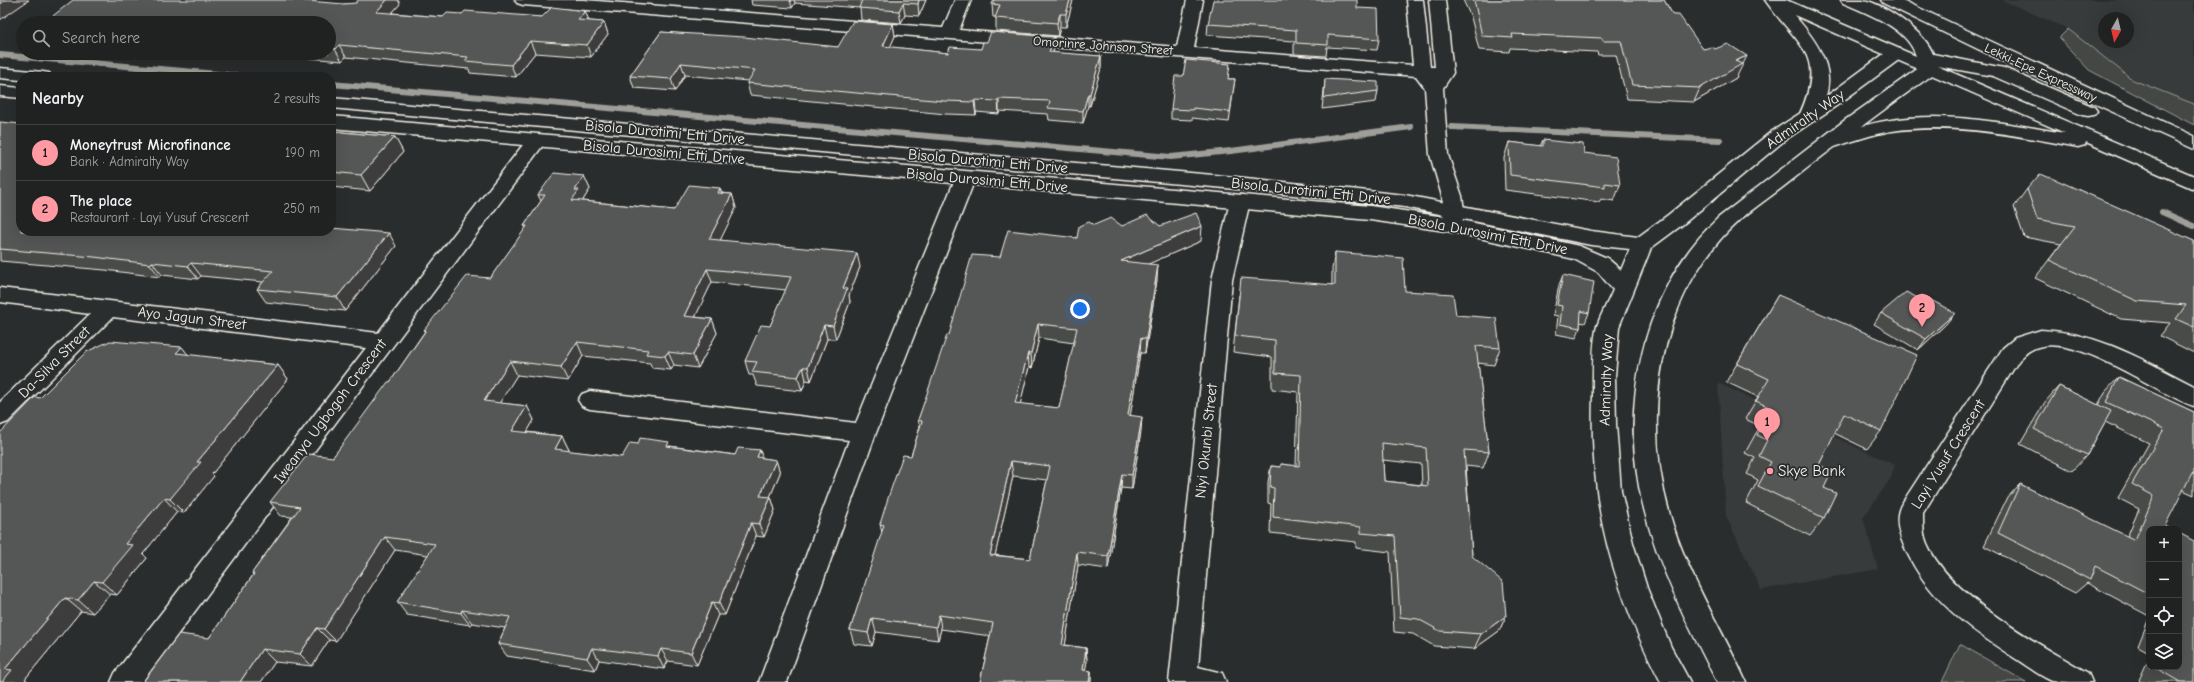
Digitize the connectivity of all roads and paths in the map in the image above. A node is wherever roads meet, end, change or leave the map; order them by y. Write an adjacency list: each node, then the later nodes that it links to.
1 (523, 0): 11 (main road, Omorinre Johnson Street)
2 (963, 0): 11 (main road)
3 (1195, 0): 12 (main road)
4 (1415, 0): 15 (main road)
5 (1437, 0): 18 (main road)
6 (1772, 0): 13 (main road); 22 (main road)
7 (1805, 0): 10 (main road)
8 (1849, 0): 10 (main road)
9 (1890, 0): 26 (main road, Lekki-Epe Expressway)
10 (1869, 8): 14 (main road)
11 (949, 34): 12 (main road, Omorinre Johnson Street)
12 (1184, 51): 15 (main road, Omorinre Johnson Street)
13 (1894, 55): 14 (main road); 22 (main road, Admiralty Way)
14 (1926, 63): 27 (main road); 28 (main road, Admiralty Way); 29 (main road)
15 (1422, 72): 18 (main road)
16 (0, 73): 17 (main road)
17 (16, 74)
18 (1439, 80): 33 (main road)
19 (0, 91): 20 (main road)
20 (16, 93)
21 (336, 103): 33 (main road, Bisola Durotimi Etti Drive)
22 (1808, 116): 24 (main road, Admiralty Way)
23 (336, 122): 25 (main road, Bisola Durosimi Etti Drive)
24 (1778, 136): 28 (main road); 34 (main road, Admiralty Way)
25 (536, 141): 30 (main road, Bisola Durosimi Etti Drive); 38 (main road, Iweanya Ugbogoh Crescent)
26 (2194, 143)
27 (2113, 147): 28 (main road); 31 (main road)
28 (1821, 148): 48 (main road, Admiralty Way)
29 (2194, 157)
30 (965, 179): 32 (main road, Bisola Durosimi Etti Drive); 42 (main road)
31 (2194, 183)
32 (1240, 201): 33 (main road, Bisola Durosimi Etti Drive); 43 (main road, Niyi Okunbi Street)
33 (1453, 217): 34 (main road, Bisola Durotimi Etti Drive); 35 (main road, Bisola Durosimi Etti Drive)
34 (1642, 244): 35 (main road, Admiralty Way)
35 (1624, 291): 47 (main road, Admiralty Way)
36 (0, 295): 37 (main road, Ayo Jagun Street)
37 (108, 308): 38 (main road, Ayo Jagun Street); 41 (main road, Da-Silva Street)
38 (383, 342): 44 (main road, Iweanya Ugbogoh Crescent)
39 (2194, 397): 49 (main road, Layi Yusuf Crescent)
40 (590, 400): 42 (main road)
41 (0, 416)
42 (864, 433): 45 (main road)
43 (1183, 680): 46 (main road)
44 (125, 682)
45 (773, 682)
46 (1212, 682)
47 (1676, 682)
48 (1732, 682)
49 (2078, 682)

